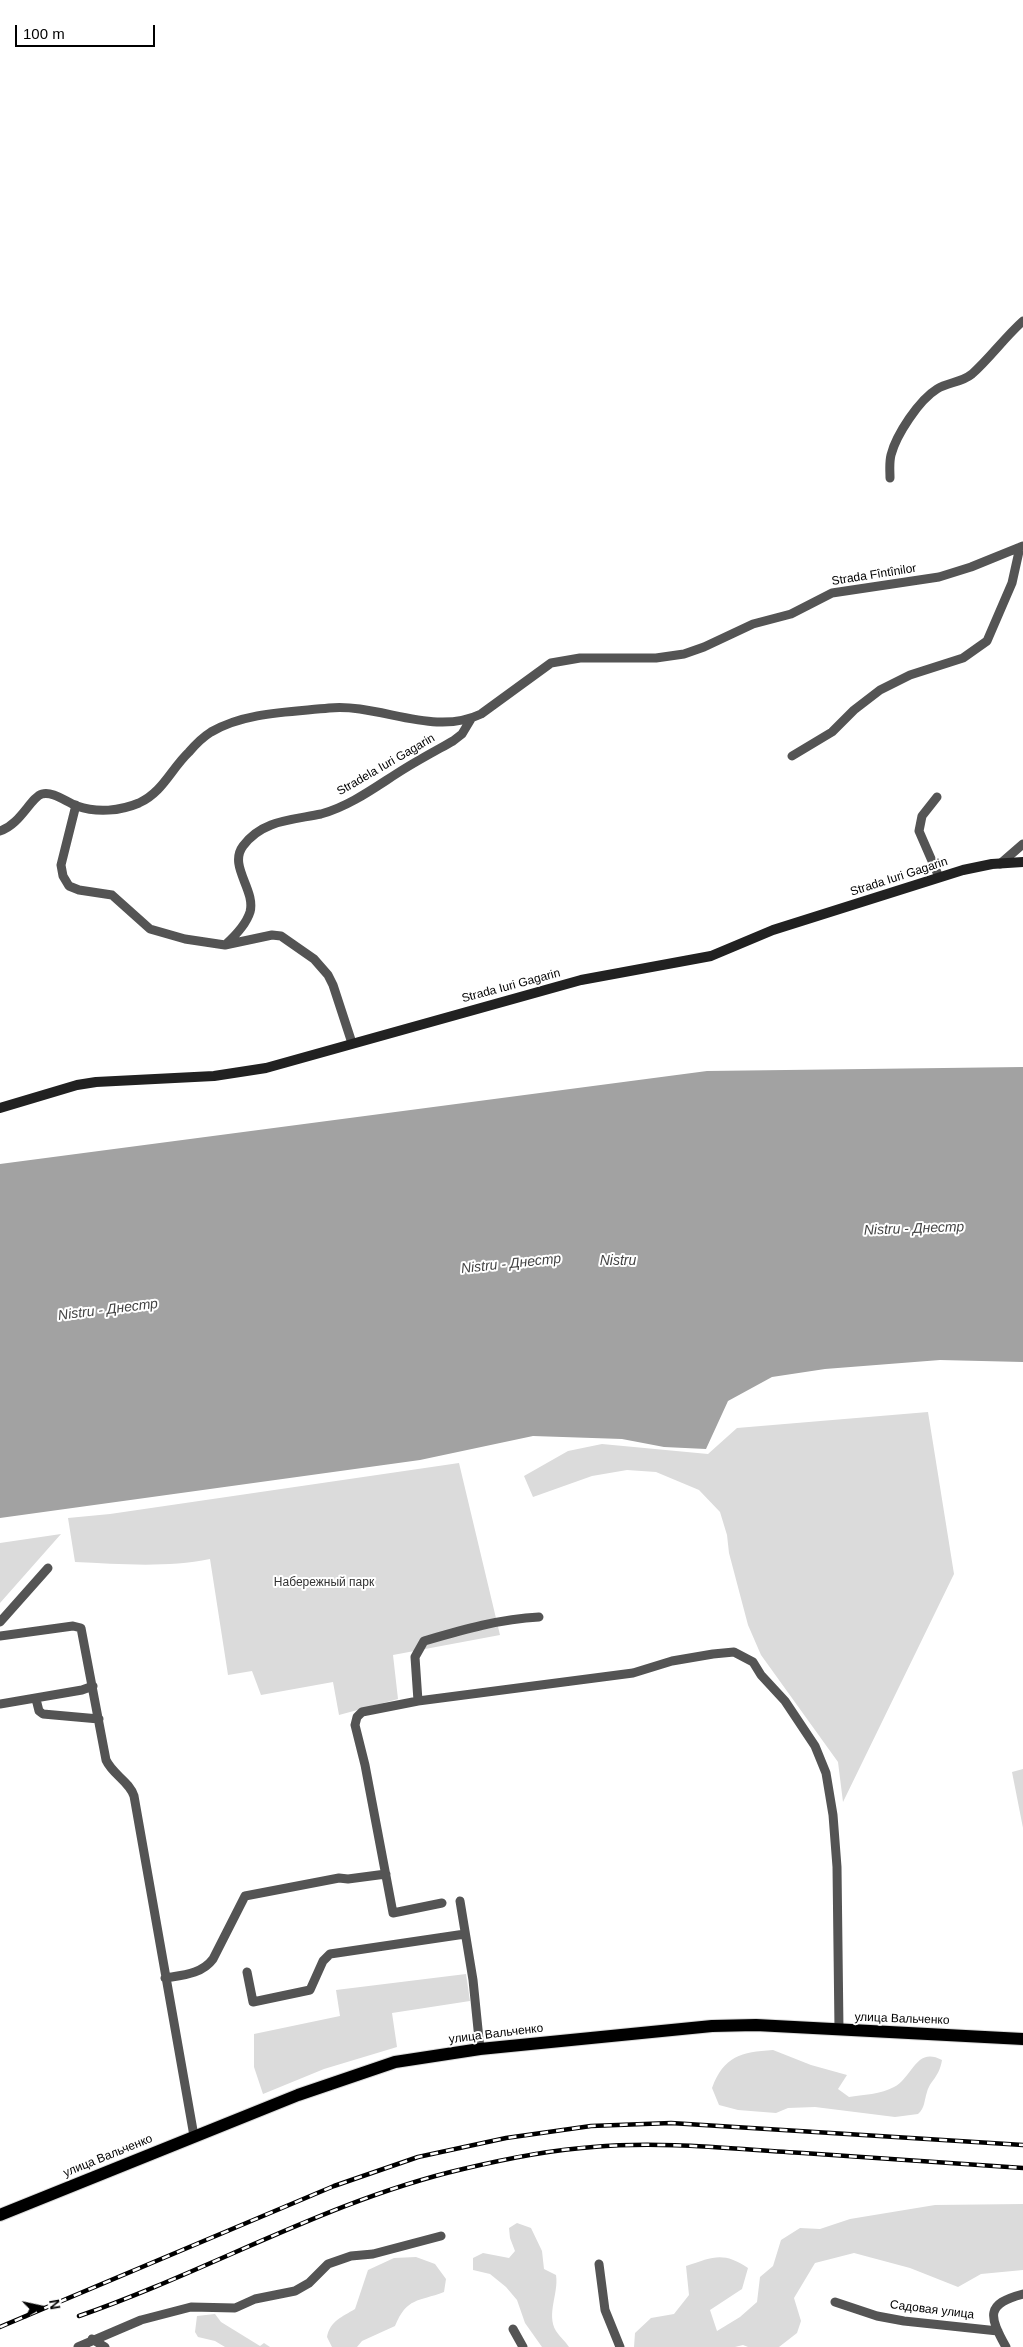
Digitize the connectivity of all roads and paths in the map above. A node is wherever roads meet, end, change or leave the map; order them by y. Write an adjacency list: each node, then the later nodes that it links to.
1 (1023, 321): 2 (street)
2 (890, 478)
3 (1021, 547): 4 (street, Strada Fîntînilor); 6 (street)
4 (527, 679): 5 (street, Stradela Iuri Gagarin)
5 (471, 719): 8 (street, Stradela Iuri Gagarin); 14 (street, Stradela Iuri Gagarin)
6 (792, 756)
7 (937, 796): 13 (street)
8 (76, 805): 9 (street, Stradela Iuri Gagarin); 14 (street)
9 (0, 831)
10 (1023, 844): 12 (street)
11 (1023, 862): 12 (main road, Strada Iuri Gagarin)
12 (1000, 864): 13 (main road, Strada Iuri Gagarin)
13 (940, 876): 15 (main road, Strada Iuri Gagarin)
14 (225, 945): 15 (street)
15 (352, 1043): 16 (main road, Strada Iuri Gagarin)
16 (0, 1108)
17 (48, 1568): 19 (street)
18 (538, 1617): 23 (street)
19 (0, 1622)
20 (0, 1636): 21 (street)
21 (92, 1686): 22 (street); 25 (street)
22 (36, 1699): 24 (street); 25 (street)
23 (418, 1701): 26 (street); 32 (street)
24 (0, 1704)
25 (99, 1719): 31 (street)
26 (386, 1874): 28 (street); 31 (street)
27 (460, 1901): 29 (street)
28 (442, 1903)
29 (465, 1934): 30 (street); 34 (street)
30 (247, 1972)
31 (165, 1978): 35 (street)
32 (839, 2030): 33 (main road, улица Вальченко); 34 (main road, улица Вальченко)
33 (1023, 2039)
34 (480, 2048): 35 (main road, улица Вальченко)
35 (194, 2136): 36 (main road, улица Вальченко)
36 (0, 2215)
37 (441, 2236): 43 (street)
38 (598, 2264): 47 (street)
39 (1023, 2294): 42 (street)
40 (835, 2302): 42 (street, Садовая улица)
41 (513, 2329): 46 (street)
42 (998, 2331): 48 (street)
43 (92, 2339): 44 (street); 45 (street)
44 (78, 2347)
45 (105, 2347)
46 (523, 2347)
47 (620, 2347)
48 (1006, 2347)

